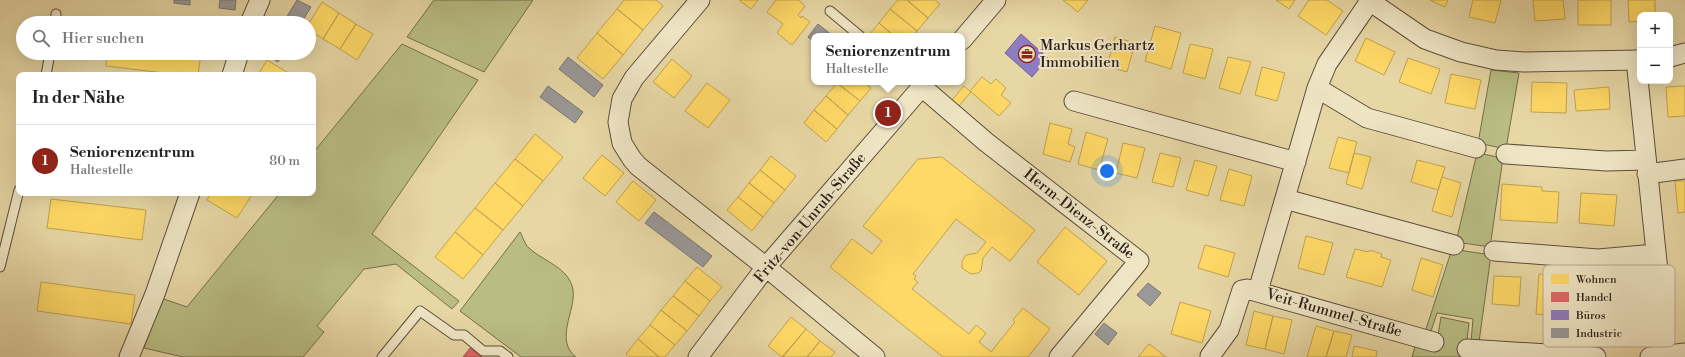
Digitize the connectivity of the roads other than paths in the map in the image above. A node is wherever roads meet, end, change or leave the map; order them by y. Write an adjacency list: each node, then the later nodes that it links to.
1 (260, 0): 6 (street)
2 (700, 0): 34 (street)
3 (996, 0): 8 (street)
4 (1369, 1): 13 (street); 19 (street, Veit-Rummel-Straße)
5 (830, 11): 7 (lane)
6 (253, 16)
7 (856, 33)
8 (965, 36)
9 (1685, 53): 10 (street)
10 (1673, 56)
11 (49, 60): 14 (lane)
12 (237, 60): 15 (street)
13 (1637, 60)
14 (47, 72)
15 (233, 72)
16 (1640, 84): 24 (street)
17 (920, 85): 34 (street, Fritz-von-Unruh-Straße)
18 (922, 85): 45 (street, Herm-Dienz-Straße)
19 (1317, 88): 21 (street); 23 (street, Veit-Rummel-Straße)
20 (1074, 101): 23 (street)
21 (1476, 148)
22 (1506, 154): 24 (street)
23 (1296, 162): 28 (street, Veit-Rummel-Straße)
24 (1646, 167): 25 (street); 31 (street)
25 (1685, 169)
26 (18, 196): 33 (lane)
27 (189, 196): 40 (street)
28 (1285, 199): 29 (street); 35 (street, Veit-Rummel-Straße)
29 (1454, 245)
30 (1494, 251): 31 (street)
31 (1656, 254): 32 (street)
32 (1656, 265)
33 (0, 267)
34 (766, 267): 43 (street, Fritz-von-Unruh-Straße); 44 (street)
35 (1258, 291): 36 (street, Veit-Rummel-Straße); 46 (street)
36 (1434, 342)
37 (1467, 349): 47 (street)
38 (1685, 353): 39 (street)
39 (1660, 356)
40 (129, 357)
41 (382, 357): 42 (lane)
42 (508, 357)
43 (698, 357)
44 (875, 357)
45 (1060, 357)
46 (1210, 357)
47 (1596, 357)

